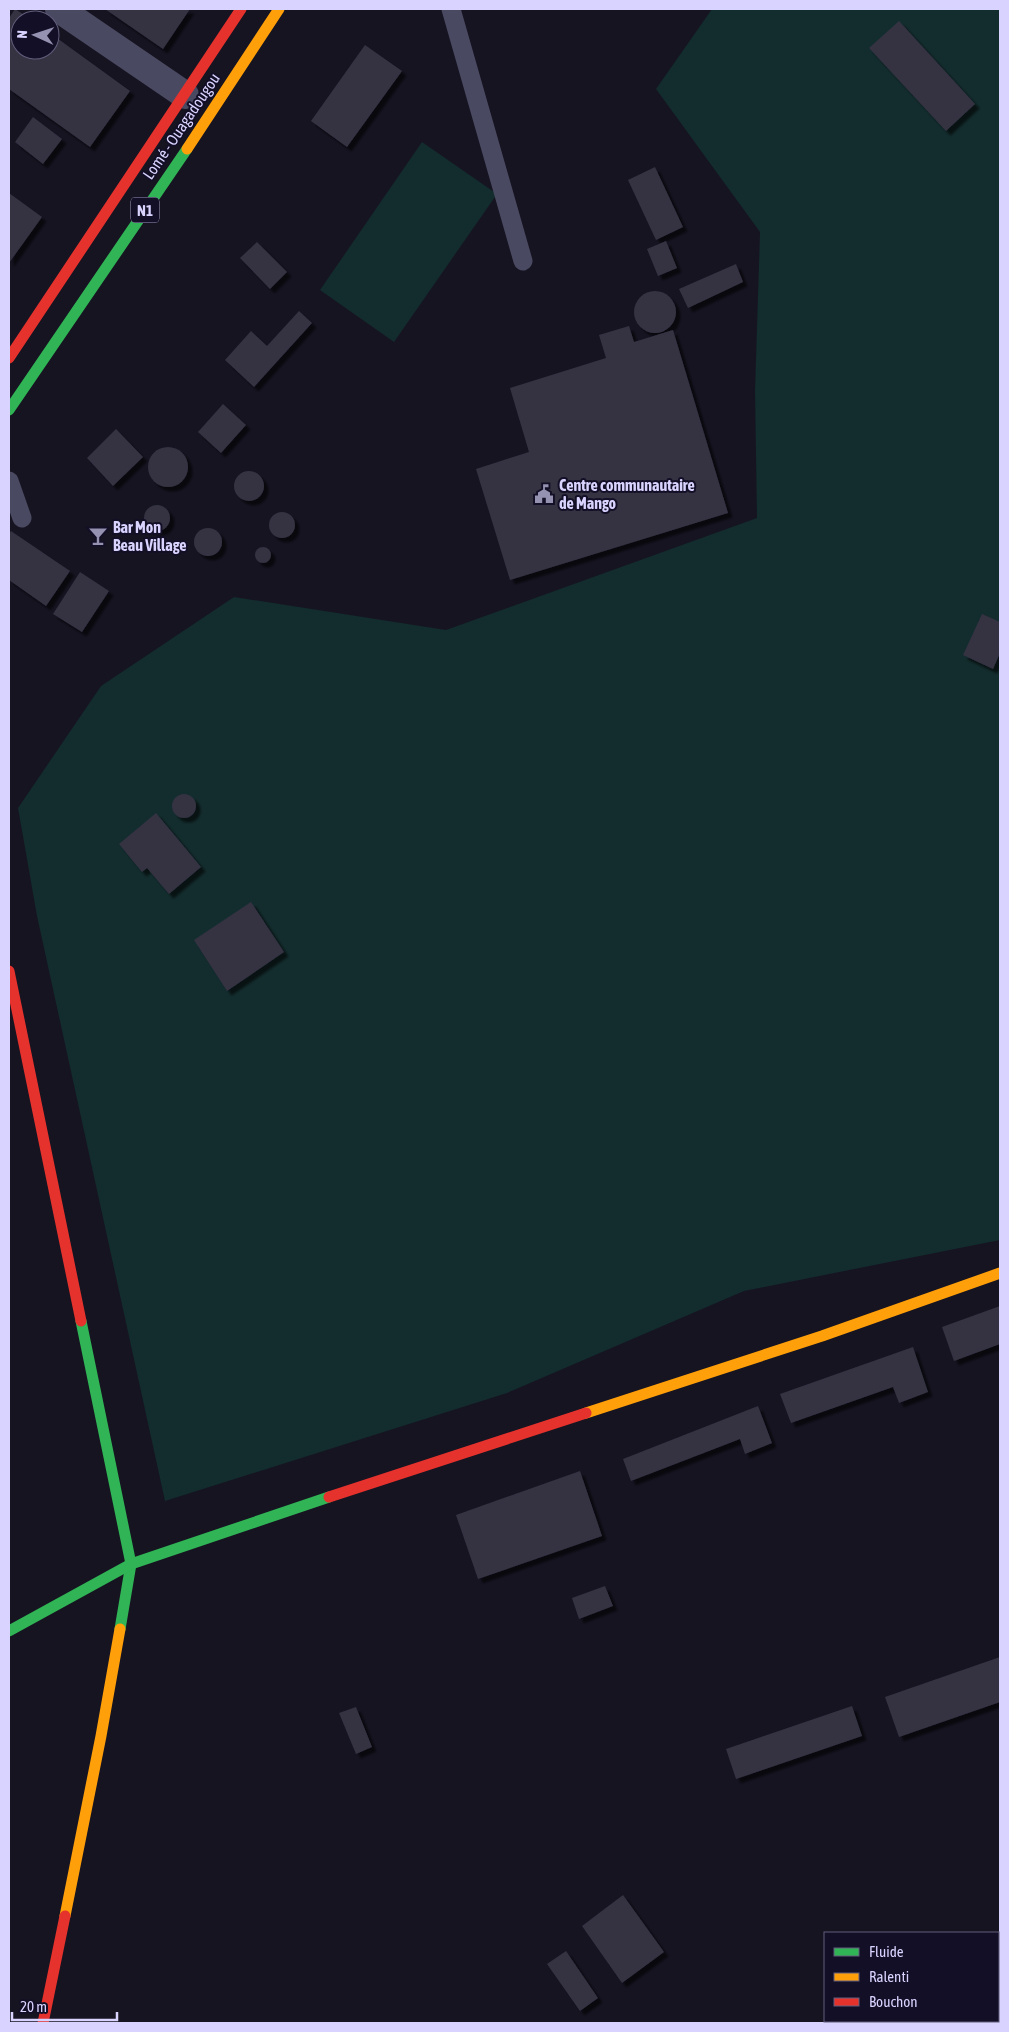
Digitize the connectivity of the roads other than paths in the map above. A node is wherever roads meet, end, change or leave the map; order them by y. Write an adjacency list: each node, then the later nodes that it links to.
1 (59, 9): 5 (street)
2 (241, 9): 5 (main road, Lomé - Ouagadougou / N1)
3 (279, 9): 8 (main road, Lomé - Ouagadougou / N1)
4 (451, 9): 6 (lane)
5 (185, 95): 7 (main road, Lomé - Ouagadougou / N1)
6 (523, 261)
7 (9, 358)
8 (9, 410)
9 (9, 480): 10 (lane)
10 (22, 518)
11 (9, 972): 13 (main road)
12 (1000, 1273): 13 (main road)
13 (131, 1564): 14 (main road); 15 (main road)
14 (9, 1631)
15 (43, 2023)

